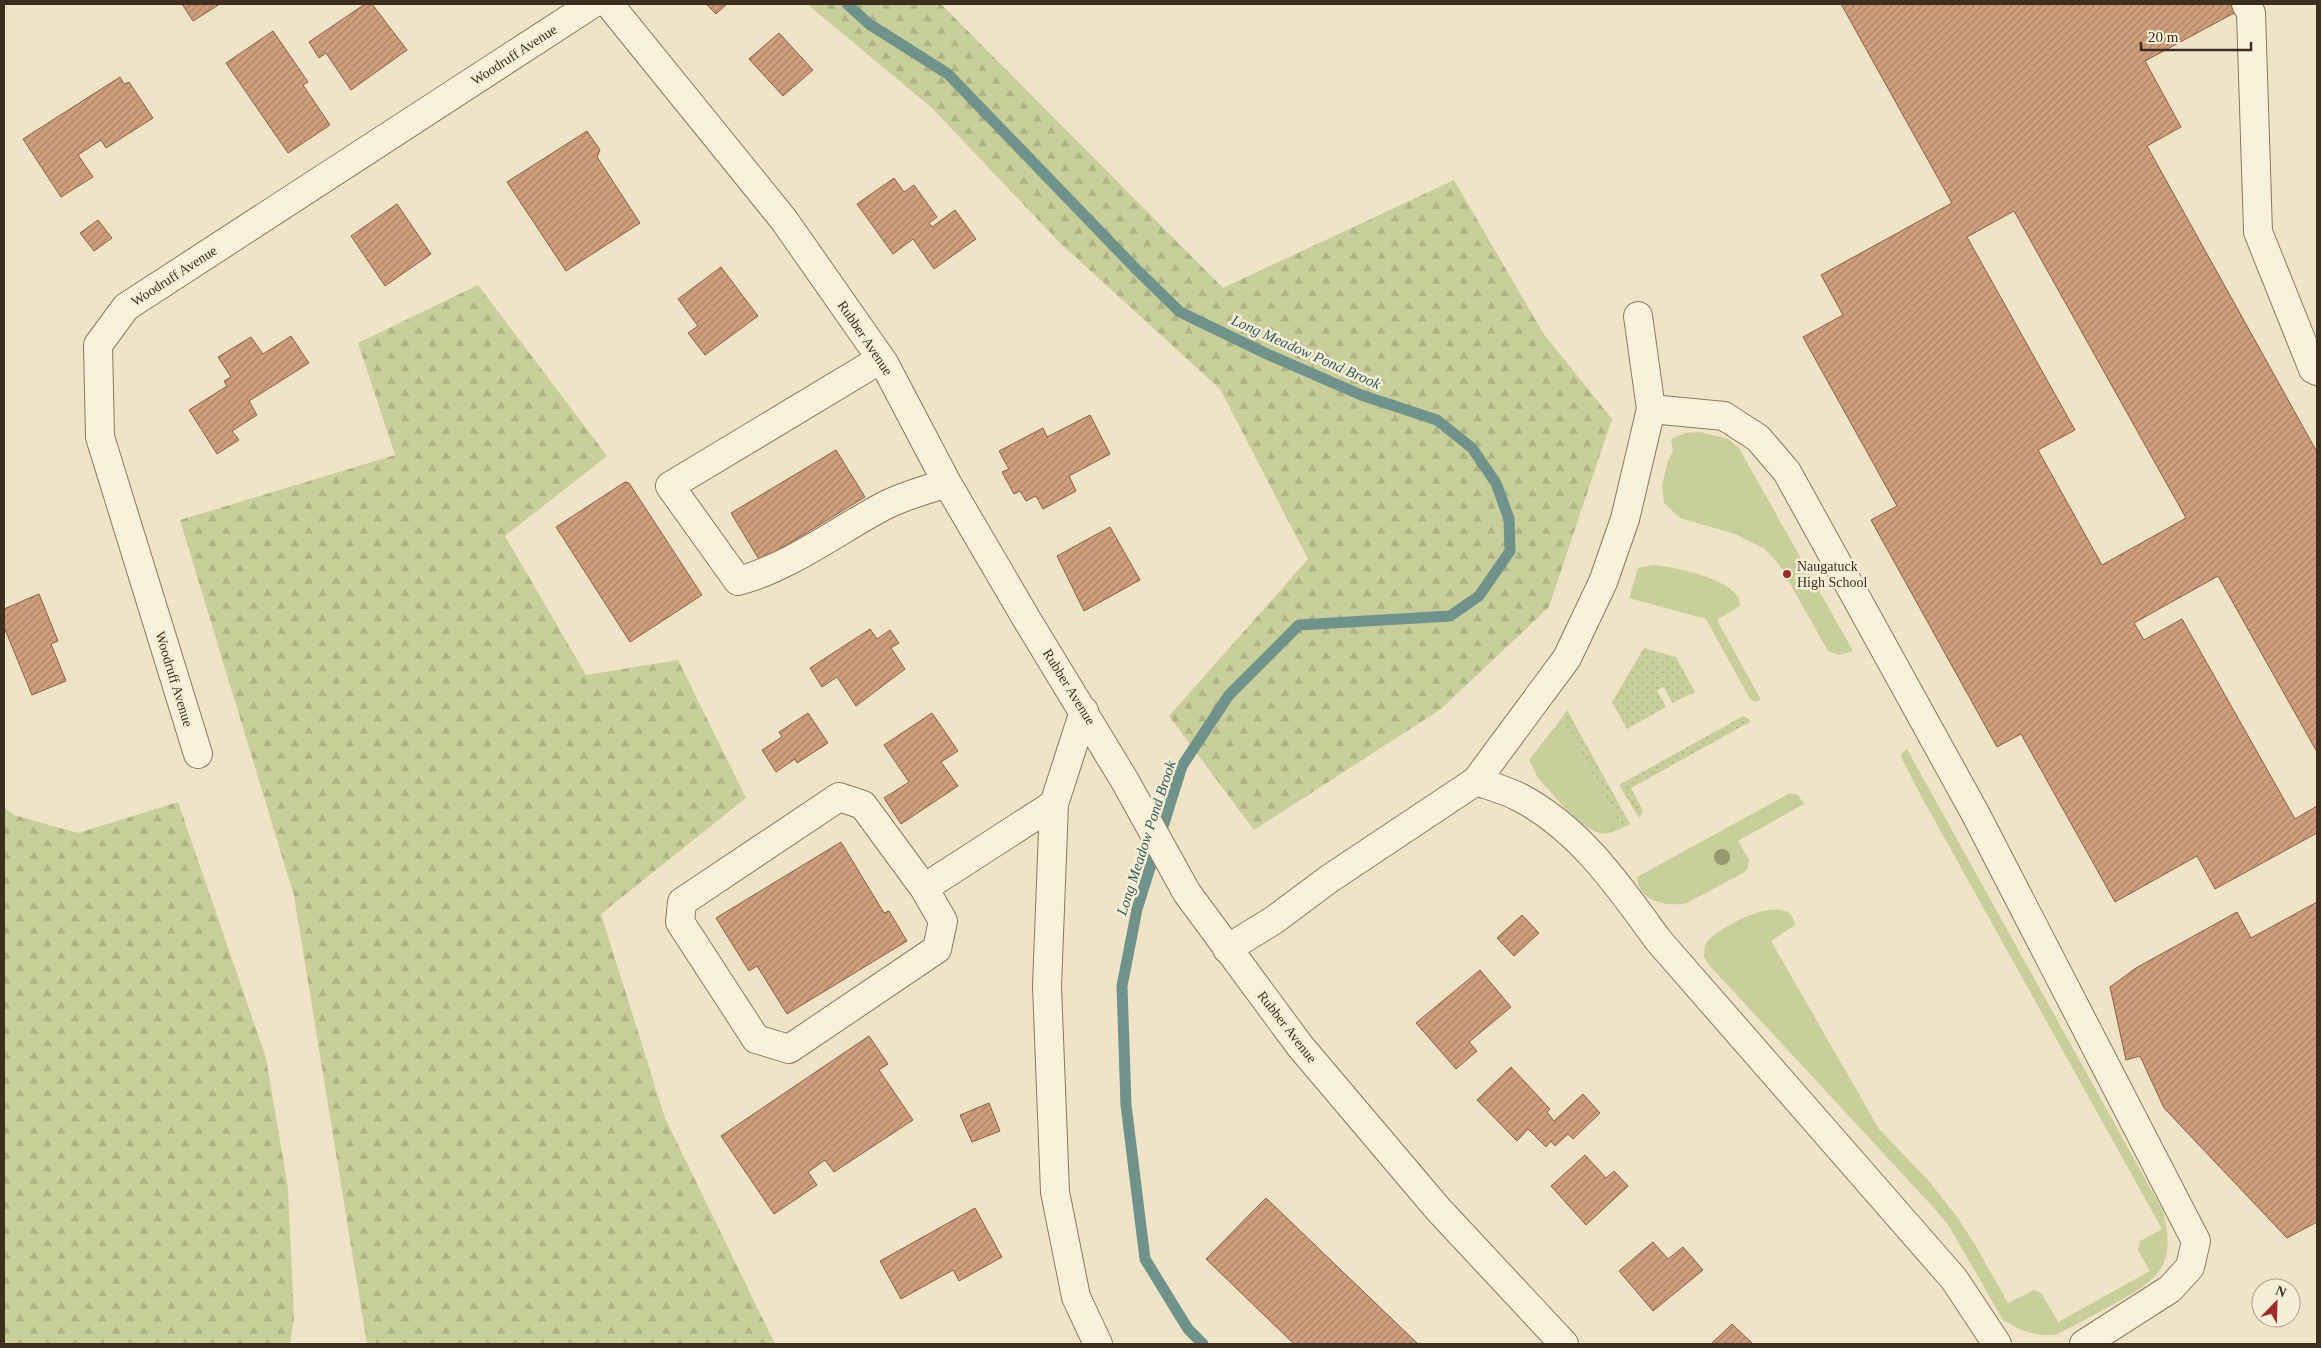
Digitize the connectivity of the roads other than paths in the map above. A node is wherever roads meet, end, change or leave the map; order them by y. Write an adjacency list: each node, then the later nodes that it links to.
1 (592, 4): 10 (street, Woodruff Avenue)
2 (609, 4): 5 (street, Rubber Avenue)
3 (2246, 4): 6 (street)
4 (1638, 316): 7 (street)
5 (880, 359): 8 (street, Rubber Avenue); 8 (street)
6 (2317, 372)
7 (1651, 409): 11 (street); 18 (street)
8 (948, 483): 9 (street, Rubber Avenue)
9 (1084, 712): 12 (street); 14 (street, Rubber Avenue)
10 (198, 754)
11 (1476, 781): 14 (street); 17 (street)
12 (1054, 804): 13 (street); 15 (street)
13 (924, 888): 13 (street)
14 (1227, 949): 16 (street, Rubber Avenue)
15 (1098, 1344)
16 (1564, 1344)
17 (1998, 1344)
18 (2084, 1344)

